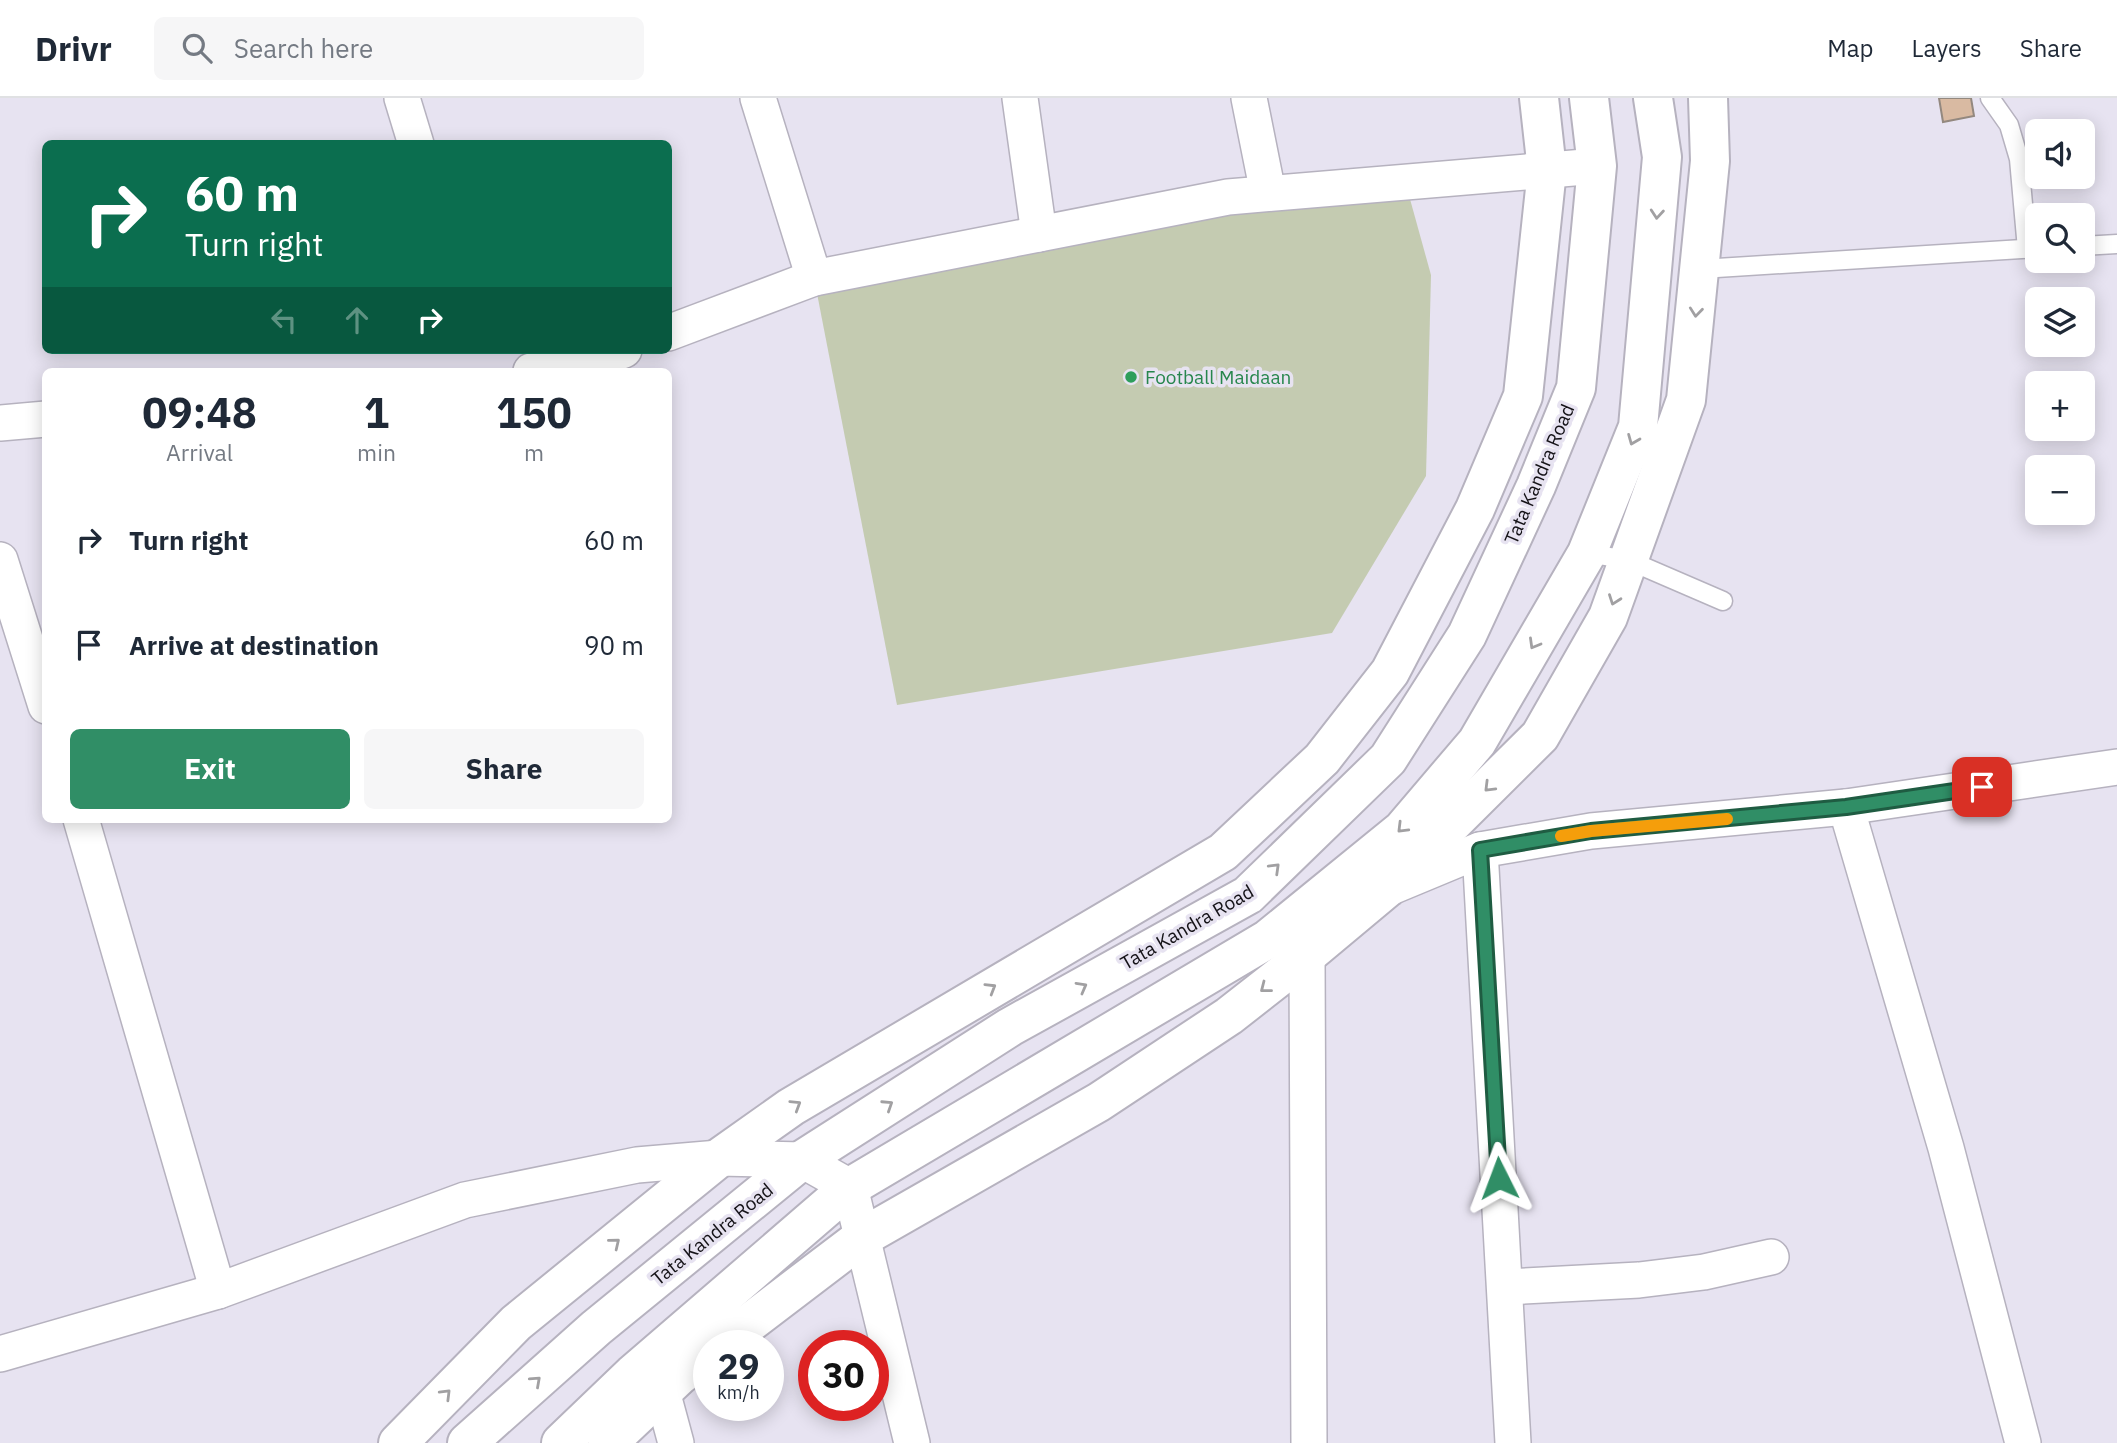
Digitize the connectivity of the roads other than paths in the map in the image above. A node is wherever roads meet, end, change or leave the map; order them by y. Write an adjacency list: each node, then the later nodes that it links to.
1 (402, 98): 10 (street)
2 (758, 98): 22 (street)
3 (1020, 98): 17 (street)
4 (1249, 98): 15 (street)
5 (1539, 98): 14 (street)
6 (1589, 98): 13 (street, Tata Kandra Road)
7 (1653, 98): 11 (street)
8 (1708, 98): 12 (street)
9 (1990, 98): 16 (lane)
10 (415, 140)
11 (1662, 157): 12 (street); 28 (street, one-way to 28)
12 (1710, 161): 21 (street)
13 (1598, 166): 14 (street); 41 (street, Tata Kandra Road, one-way to 13)
14 (1547, 170): 15 (street); 40 (street, one-way to 14)
15 (1268, 193): 17 (street)
16 (2026, 203)
17 (1039, 234): 22 (street)
18 (2117, 244): 19 (lane)
19 (2095, 245)
20 (2025, 249): 21 (lane)
21 (1701, 269): 30 (street, one-way to 30)
22 (814, 278): 23 (street)
23 (672, 331)
24 (613, 354): 25 (street)
25 (547, 368)
26 (42, 419): 27 (street)
27 (0, 423)
28 (1587, 553): 30 (lane); 38 (street, one-way to 38)
29 (0, 560): 32 (street)
30 (1628, 560): 31 (lane); 37 (street, one-way to 37)
31 (1723, 601)
32 (42, 693)
33 (2117, 767): 34 (street)
34 (1846, 807): 36 (street); 59 (street)
35 (82, 823): 46 (street)
36 (1480, 850): 37 (street); 45 (street)
37 (1386, 889): 38 (street); 39 (street)
38 (1268, 939): 42 (street)
39 (1307, 955): 43 (street, one-way to 43); 57 (street)
40 (719, 1158): 41 (street); 46 (street); 51 (street, one-way to 40)
41 (802, 1160): 42 (street); 52 (street, Tata Kandra Road, one-way to 41)
42 (850, 1187): 43 (street); 53 (street)
43 (862, 1238): 47 (street); 56 (street)
44 (1771, 1257): 45 (street)
45 (1505, 1287): 58 (street)
46 (218, 1291): 48 (street)
47 (740, 1330)
48 (0, 1354)
49 (693, 1366): 50 (street)
50 (662, 1391): 54 (street); 55 (street)
51 (398, 1443)
52 (467, 1443)
53 (561, 1443)
54 (608, 1443)
55 (676, 1443)
56 (912, 1443)
57 (1309, 1443)
58 (1513, 1443)
59 (2023, 1443)

